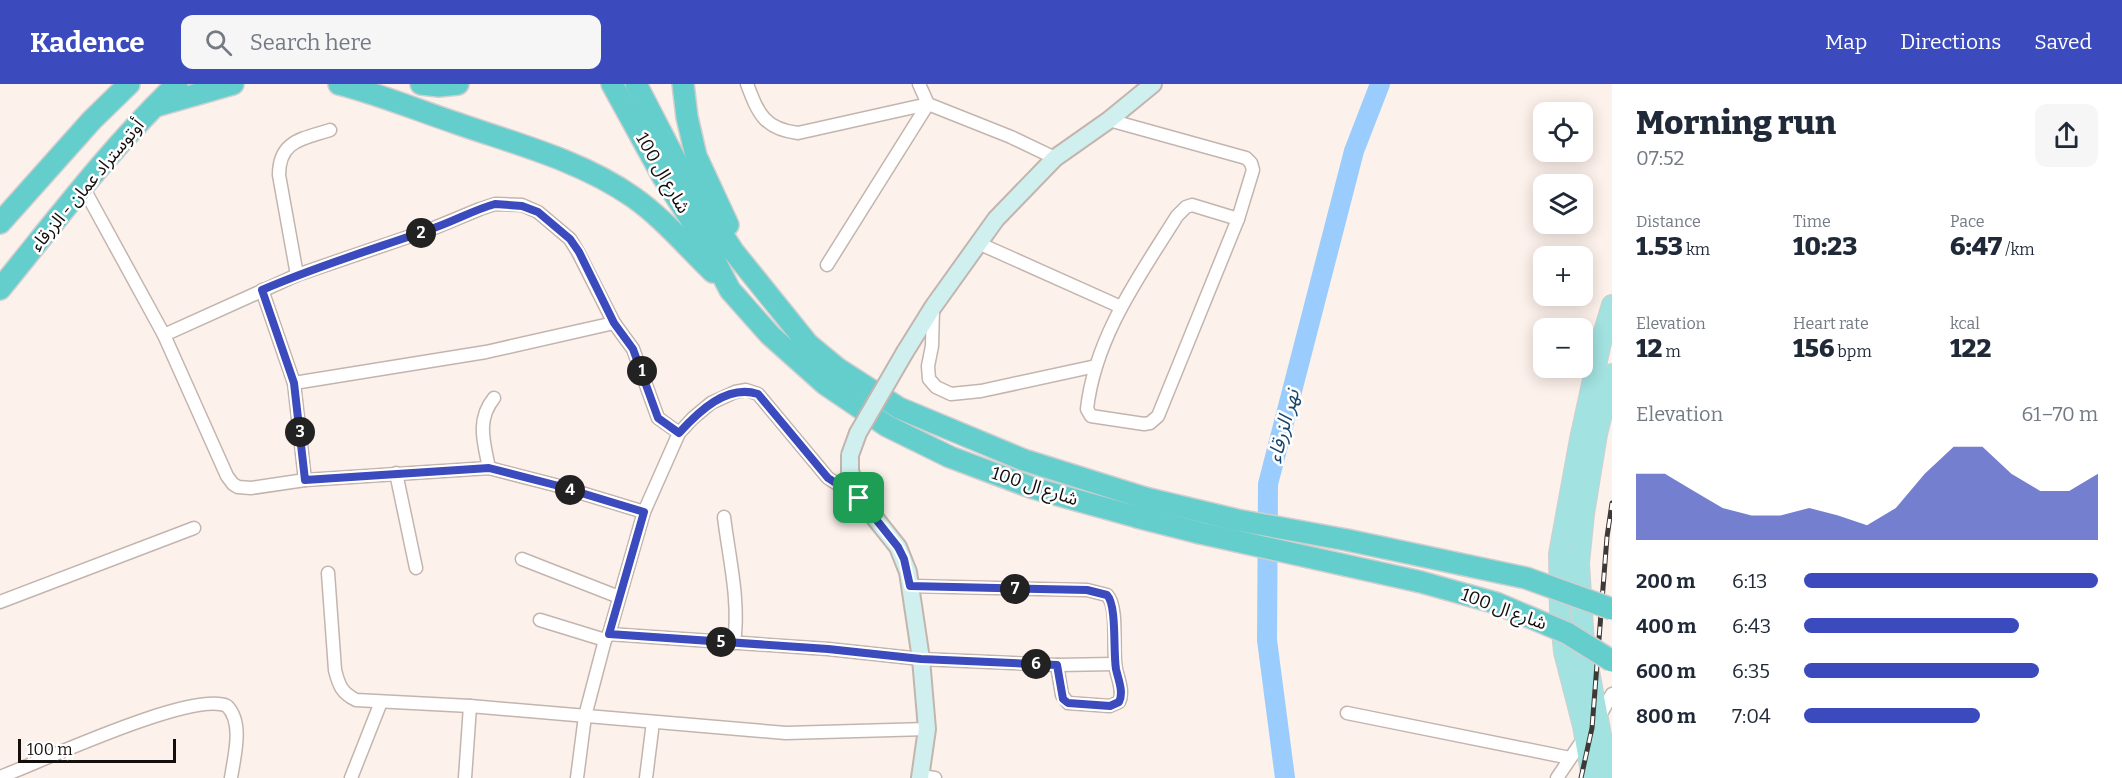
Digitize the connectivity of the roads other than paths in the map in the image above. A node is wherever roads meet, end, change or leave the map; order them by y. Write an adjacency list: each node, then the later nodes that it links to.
1 (115, 84): 16 (highway)
2 (129, 84): 16 (highway, أوتوستراد عمان - الزرقاء)
3 (177, 84): 15 (highway, أوتوستراد عمان - الزرقاء)
4 (233, 84): 15 (highway)
5 (339, 84): 29 (highway)
6 (421, 84): 7 (highway)
7 (458, 84)
8 (612, 84): 29 (highway, شارع ال 100)
9 (636, 84): 25 (highway, شارع ال 100)
10 (683, 84): 25 (highway)
11 (747, 84): 14 (street)
12 (919, 84): 14 (street)
13 (1153, 84): 17 (street)
14 (928, 104): 19 (street); 24 (street)
15 (153, 107): 20 (highway, أوتوستراد عمان - الزرقاء)
16 (92, 120): 22 (highway, أوتوستراد عمان - الزرقاء)
17 (1109, 120): 19 (street); 21 (street)
18 (330, 130): 26 (street)
19 (1055, 158): 23 (street)
20 (83, 187): 27 (highway, أوتوستراد عمان - الزرقاء); 34 (street)
21 (1238, 219): 32 (street); 35 (street)
22 (0, 223)
23 (978, 243): 31 (street); 32 (street)
24 (827, 265)
25 (747, 270): 44 (highway, شارع ال 100)
26 (297, 275): 28 (street); 33 (street)
27 (0, 289)
28 (262, 290): 34 (street); 37 (street)
29 (730, 290): 44 (highway, شارع ال 100)
30 (1612, 305): 70 (main road)
31 (933, 307): 35 (street); 43 (street, bridge)
32 (1121, 307): 35 (street)
33 (614, 323): 37 (street); 39 (street)
34 (164, 335): 42 (street)
35 (1096, 366)
36 (1612, 374): 67 (main road)
37 (294, 383): 42 (street)
38 (494, 398): 40 (street)
39 (679, 433): 43 (street); 45 (street)
40 (489, 468): 41 (street); 45 (street)
41 (396, 473): 42 (street); 49 (street)
42 (305, 480)
43 (859, 498): 51 (street)
44 (1141, 507): 54 (highway, شارع ال 100, bridge); 59 (highway, شارع ال 100, bridge)
45 (644, 512): 52 (street)
46 (724, 517): 57 (street)
47 (194, 528): 53 (street)
48 (522, 559): 52 (street)
49 (416, 568)
50 (328, 573): 63 (street)
51 (910, 586): 58 (street); 60 (street)
52 (619, 597): 56 (street)
53 (0, 602)
54 (1612, 609)
55 (540, 620): 56 (street)
56 (607, 637): 57 (street); 66 (street)
57 (734, 643): 58 (street)
58 (921, 659): 61 (street); 69 (street)
59 (1612, 661)
60 (1115, 664): 61 (street); 61 (street)
61 (1057, 665)
62 (1612, 694): 67 (street)
63 (381, 702): 64 (street); 75 (street)
64 (470, 706): 66 (street); 76 (street)
65 (1347, 713): 71 (street)
66 (585, 716): 68 (street); 77 (street)
67 (1599, 719): 70 (street); 81 (main road)
68 (653, 722): 69 (street); 78 (street)
69 (927, 729): 73 (street)
70 (1585, 736): 71 (street); 80 (main road)
71 (1570, 758): 79 (street)
72 (0, 777): 74 (street)
73 (925, 777)
74 (231, 778)
75 (351, 778)
76 (465, 778)
77 (577, 778)
78 (646, 778)
79 (1557, 778)
80 (1592, 778)
81 (1609, 778)

